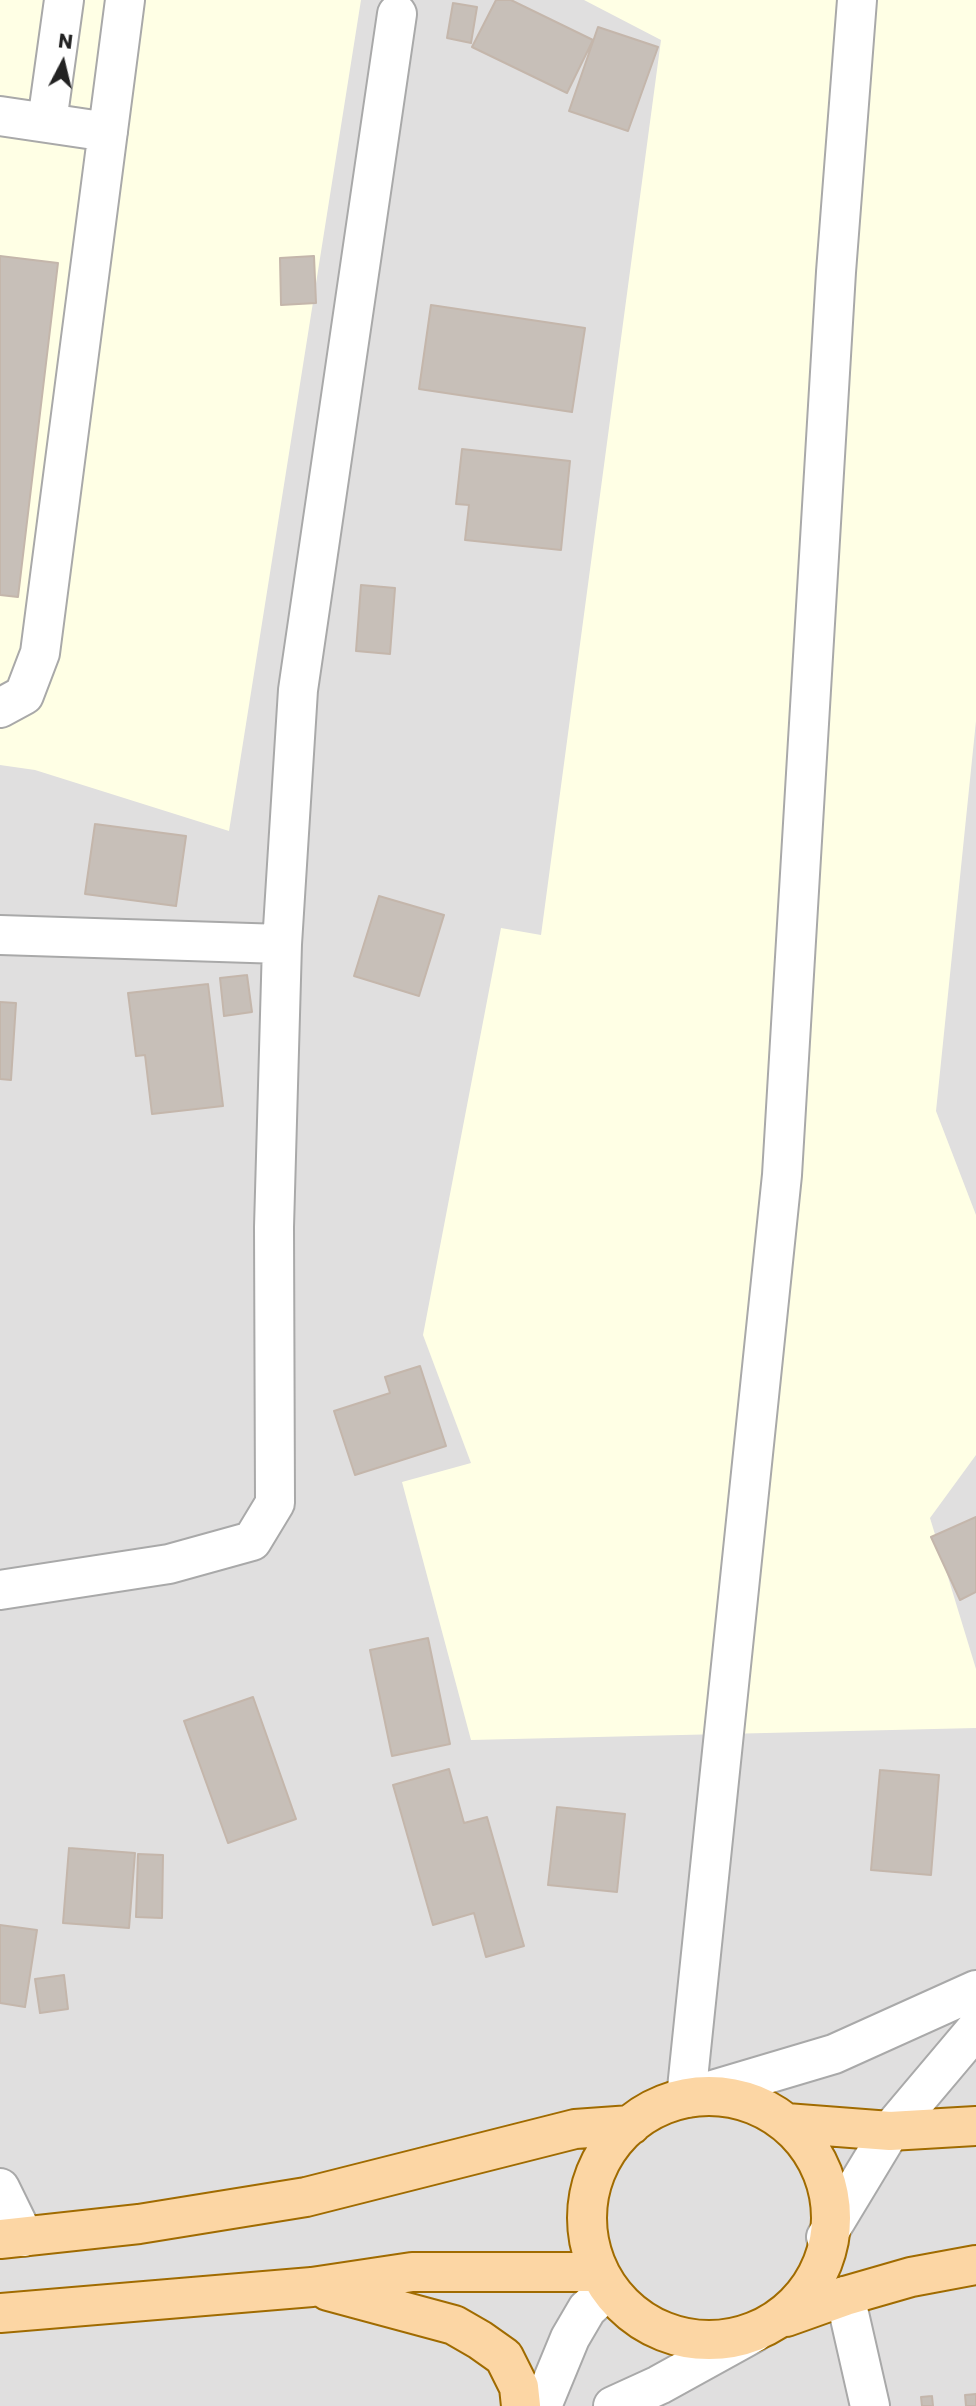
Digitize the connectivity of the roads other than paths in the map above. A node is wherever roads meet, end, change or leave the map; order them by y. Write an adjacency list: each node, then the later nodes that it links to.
1 (64, 0): 6 (street)
2 (125, 0): 7 (street)
3 (857, 0): 14 (street)
4 (397, 14): 10 (street)
5 (0, 116): 6 (street)
6 (47, 122): 7 (street)
7 (108, 132): 8 (street)
8 (0, 708)
9 (0, 935): 10 (street)
10 (282, 944): 11 (street)
11 (0, 1590)
12 (976, 1990): 14 (street)
13 (976, 2029): 18 (street)
14 (685, 2098): 15 (main road); 16 (main road)
15 (786, 2123): 18 (main road); 20 (main road)
16 (631, 2125): 21 (main road); 23 (main road)
17 (976, 2126): 18 (main road)
18 (890, 2132): 20 (street)
19 (0, 2188): 21 (street)
20 (826, 2237): 27 (main road)
21 (12, 2238)
22 (976, 2265): 25 (main road)
23 (604, 2280): 24 (main road); 27 (main road); 29 (street)
24 (312, 2287): 26 (main road); 28 (main road)
25 (845, 2296): 27 (main road); 31 (street)
26 (0, 2313)
27 (766, 2326): 30 (street)
28 (521, 2406)
29 (542, 2406)
30 (613, 2406)
31 (870, 2406)

